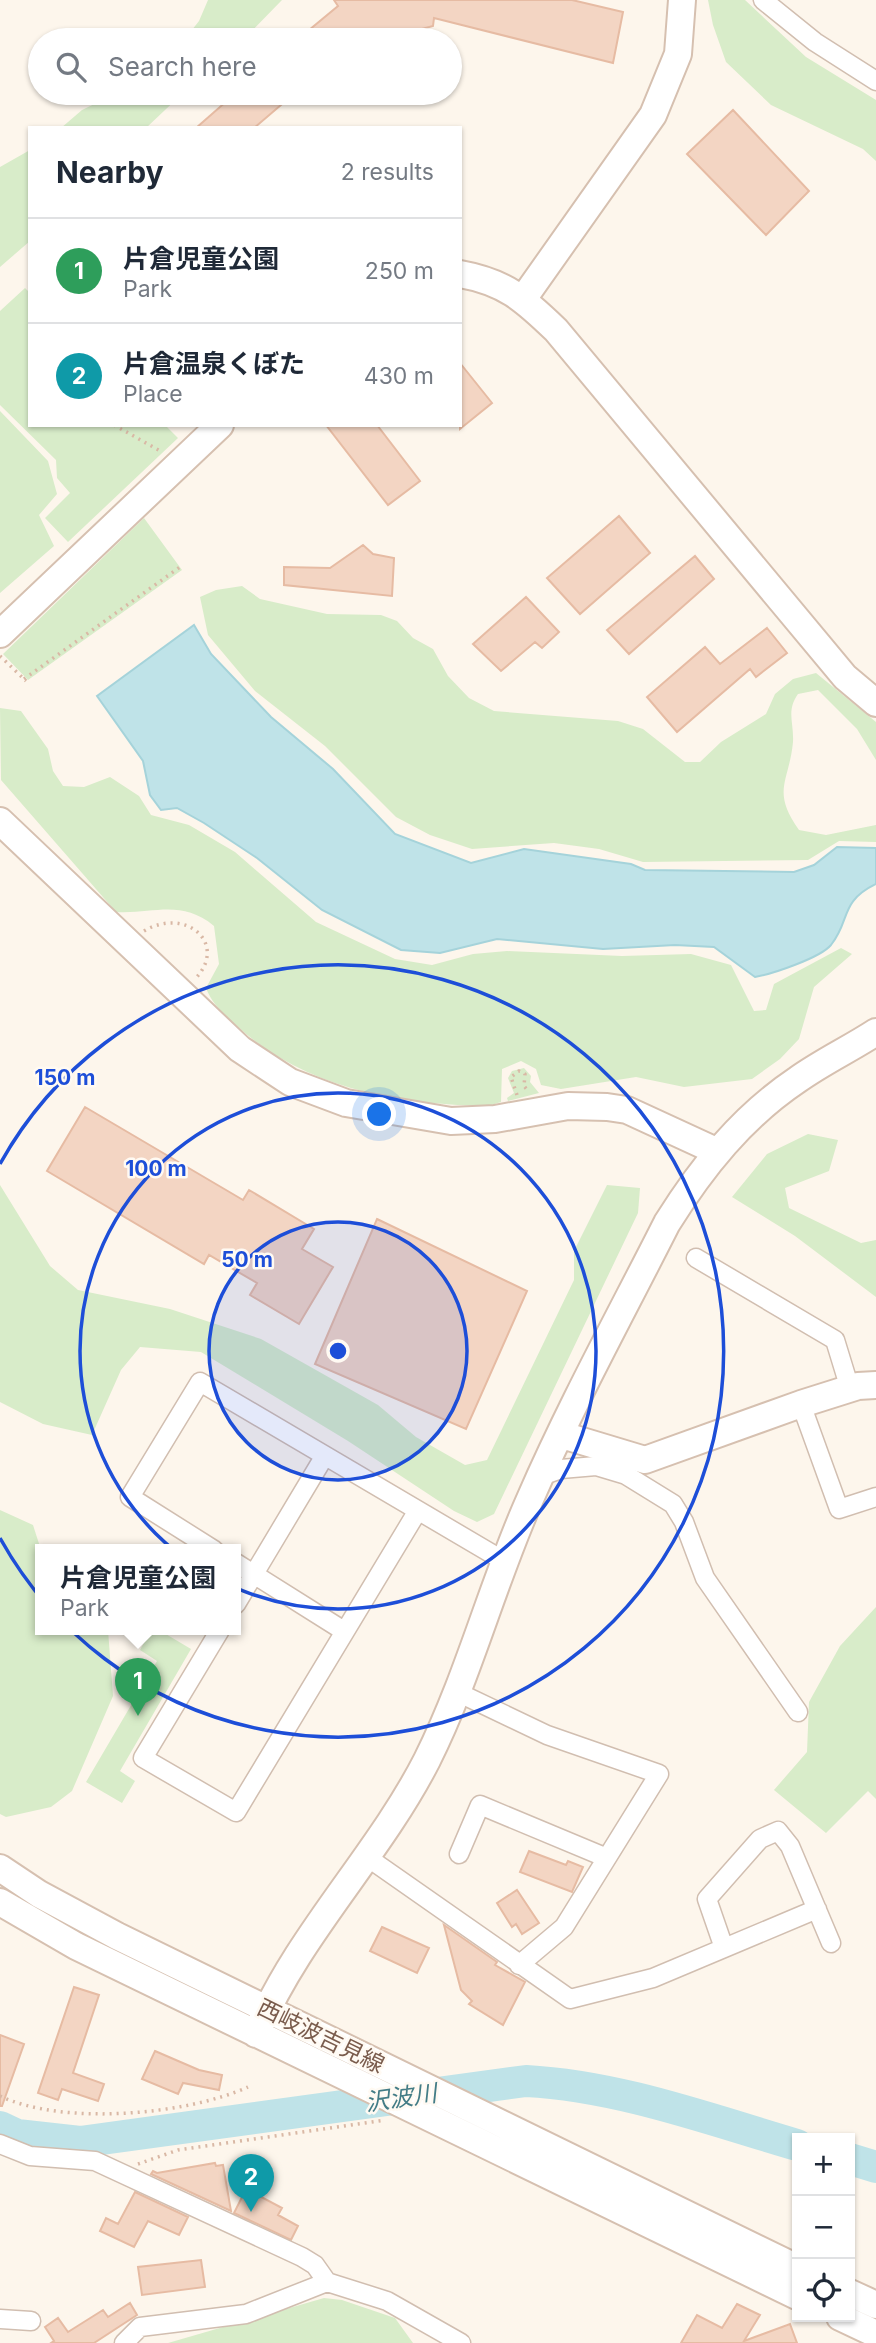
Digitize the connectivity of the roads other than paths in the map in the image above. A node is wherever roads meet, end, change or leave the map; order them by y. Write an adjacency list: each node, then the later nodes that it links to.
1 (682, 0): 5 (street)
2 (763, 0): 3 (street)
3 (876, 81)
4 (462, 275): 5 (street)
5 (523, 299): 8 (street)
6 (218, 427): 7 (street)
7 (0, 634)
8 (876, 703)
9 (0, 821): 11 (street)
10 (876, 1032): 11 (street)
11 (716, 1151): 16 (street)
12 (696, 1258): 14 (street)
13 (876, 1385): 14 (street)
14 (850, 1389): 15 (street)
15 (801, 1404): 16 (street); 19 (street)
16 (562, 1435): 18 (street)
17 (324, 1457): 20 (street); 21 (street); 24 (street)
18 (541, 1476): 22 (street); 29 (street)
19 (876, 1497)
20 (416, 1512): 22 (street); 26 (street)
21 (204, 1544)
22 (504, 1561): 28 (street)
23 (241, 1566): 24 (street)
24 (254, 1574): 25 (street); 26 (street)
25 (241, 1596)
26 (344, 1631): 27 (street)
27 (217, 1635)
28 (457, 1692): 31 (street); 32 (street)
29 (798, 1712)
30 (459, 1854): 32 (street)
31 (367, 1857): 38 (street); 39 (street)
32 (607, 1858): 38 (street)
33 (0, 1868): 39 (street, 西岐波吉見線)
34 (0, 1902): 40 (street, 西岐波吉見線)
35 (817, 1909): 36 (street); 37 (street); 37 (street)
36 (831, 1943)
37 (723, 1948): 38 (street)
38 (519, 1965)
39 (267, 2009): 40 (street); 42 (street, 西岐波吉見線)
40 (256, 2034): 44 (street, 西岐波吉見線)
41 (0, 2144): 43 (street)
42 (792, 2266)
43 (327, 2282): 51 (street); 52 (street)
44 (792, 2294)
45 (855, 2295): 46 (street)
46 (876, 2305)
47 (0, 2319): 48 (street)
48 (31, 2321)
49 (851, 2322): 50 (street)
50 (876, 2334)
51 (124, 2343)
52 (461, 2343)

